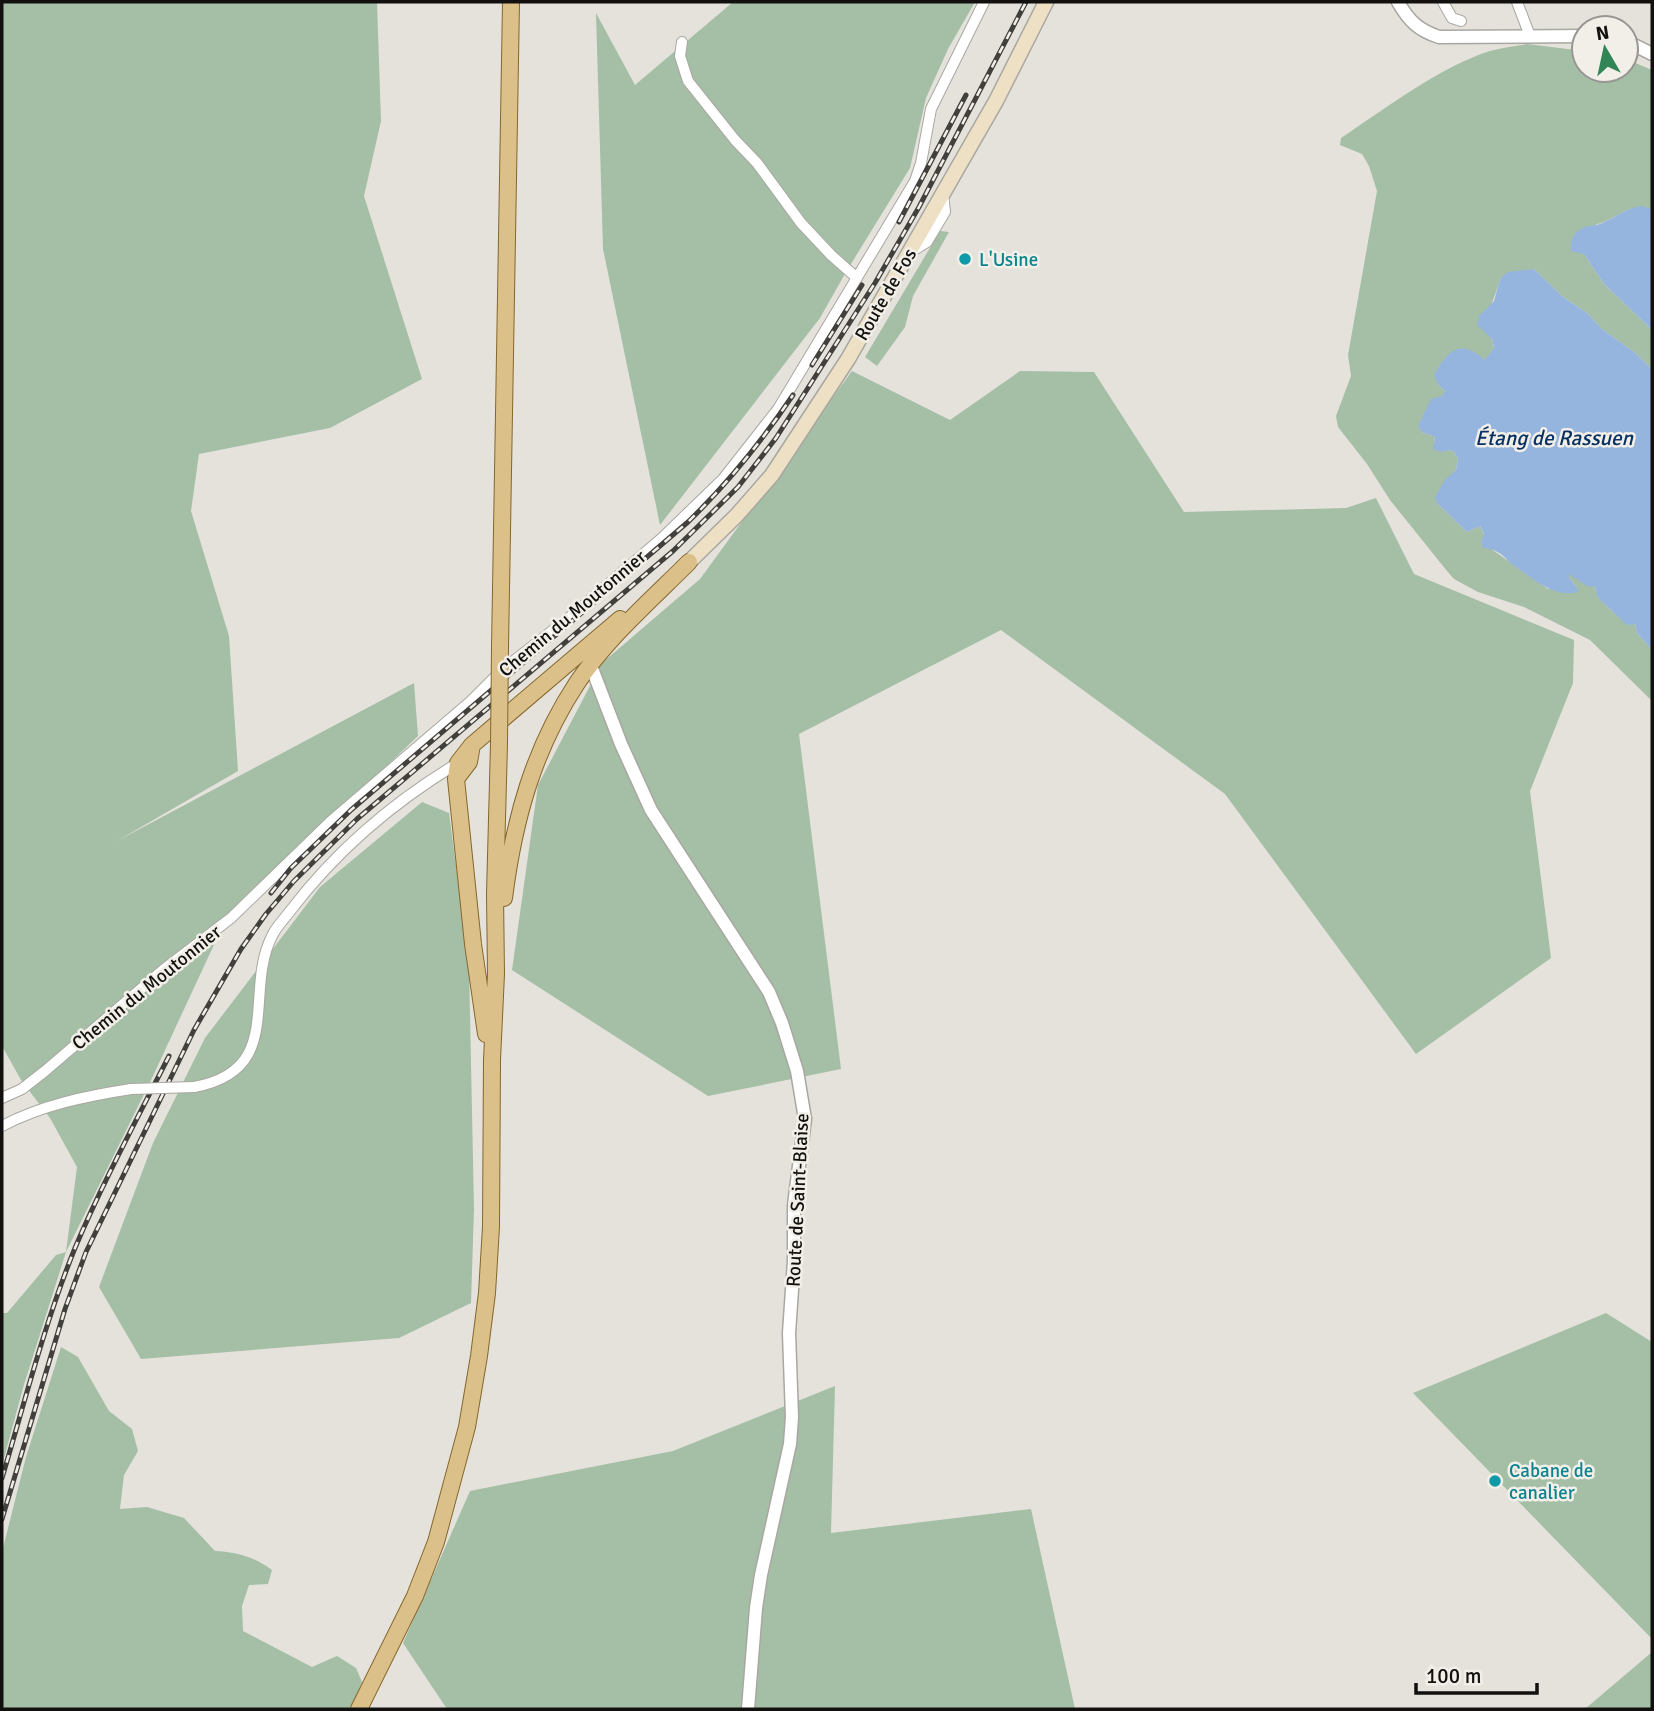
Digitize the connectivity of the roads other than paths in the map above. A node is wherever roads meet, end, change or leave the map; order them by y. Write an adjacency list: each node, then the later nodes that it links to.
1 (511, 2): 21 (main road, bridge)
2 (984, 2): 11 (street, Chemin du Moutonnier)
3 (1398, 2): 8 (street)
4 (1443, 2): 7 (street)
5 (1517, 2): 8 (street)
6 (1045, 3): 12 (main road, Route de Fos)
7 (1461, 20)
8 (1530, 36): 9 (street)
9 (1570, 36)
10 (682, 42): 11 (street)
11 (857, 278): 23 (street, Chemin du Moutonnier)
12 (689, 562): 13 (main road); 14 (main road)
13 (571, 659): 14 (main road); 15 (main road); 16 (main road)
14 (591, 666): 15 (main road); 17 (street, Route de Saint-Blaise)
15 (578, 682): 16 (main road); 17 (street); 19 (main road)
16 (543, 684): 18 (main road); 19 (main road)
17 (603, 695): 26 (street, Route de Saint-Blaise)
18 (457, 771): 20 (street); 20 (street); 22 (main road)
19 (529, 778): 21 (main road)
20 (432, 779): 24 (street, bridge)
21 (496, 974): 22 (main road)
22 (492, 1060): 25 (main road)
23 (2, 1098)
24 (2, 1126)
25 (359, 1709)
26 (748, 1709)

